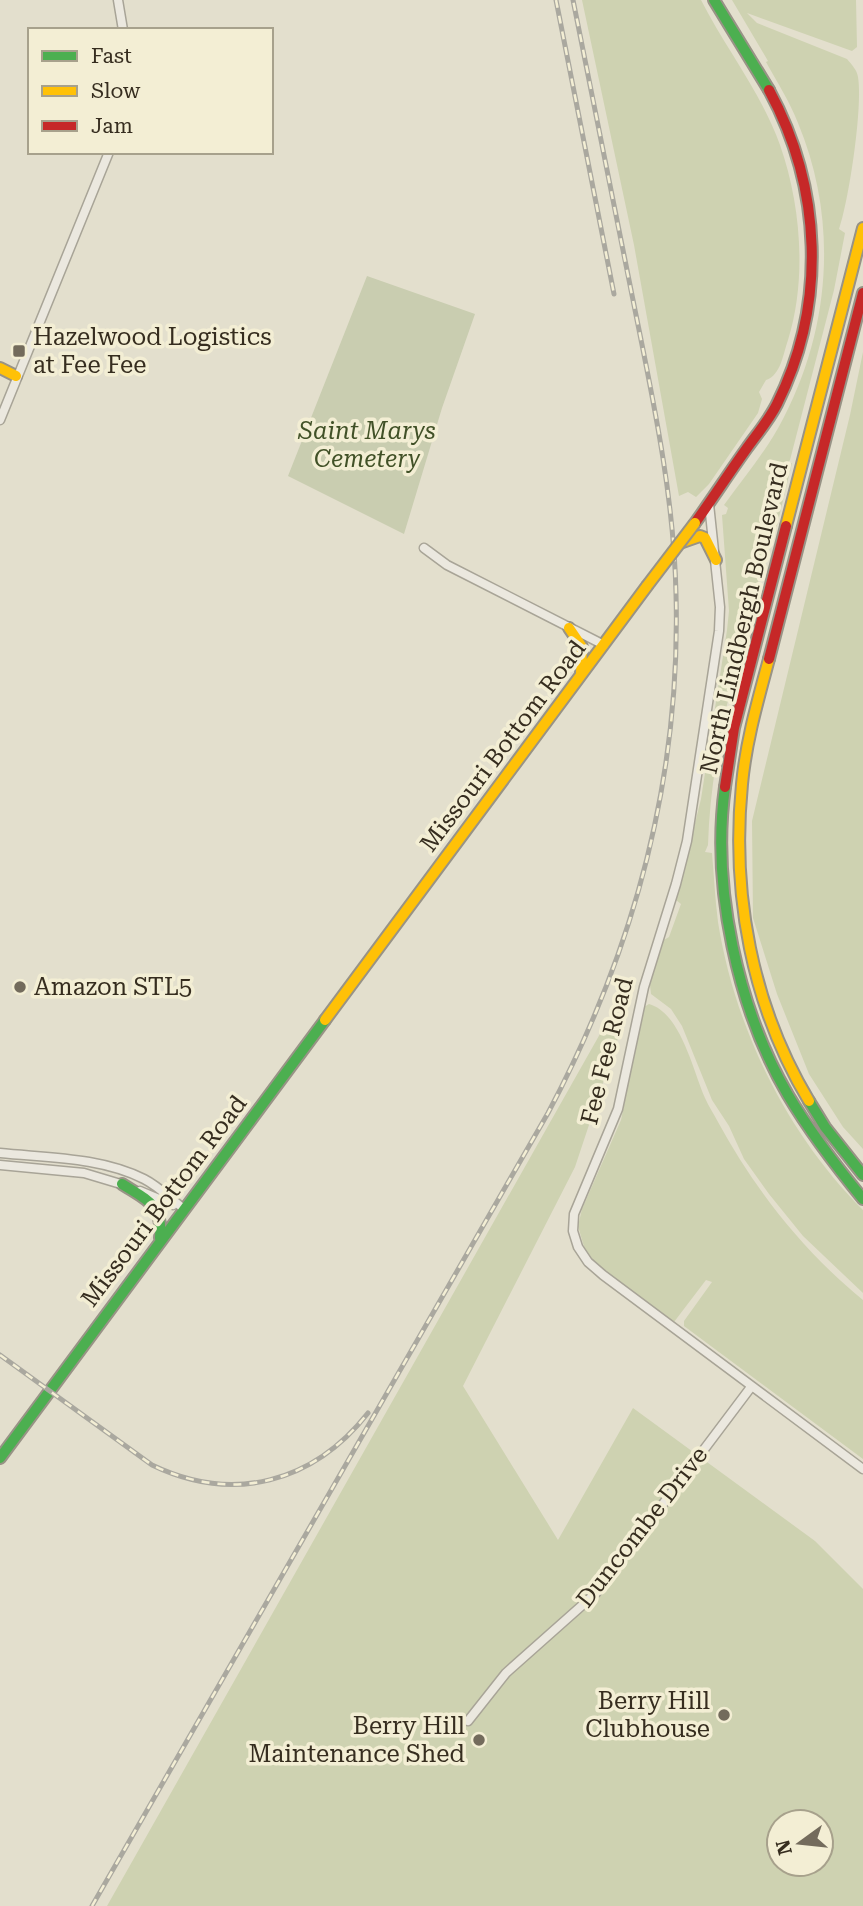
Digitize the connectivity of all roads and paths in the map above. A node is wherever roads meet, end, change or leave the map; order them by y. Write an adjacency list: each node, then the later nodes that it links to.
1 (118, 0): 3 (street)
2 (714, 0): 10 (main road, Missouri Bottom Road)
3 (123, 28)
4 (108, 154): 8 (street)
5 (863, 228): 21 (main road, North Lindbergh Boulevard)
6 (863, 293): 19 (main road, North Lindbergh Boulevard)
7 (0, 368): 8 (main road)
8 (16, 376): 9 (street)
9 (0, 420)
10 (709, 504): 11 (main road, Missouri Bottom Road, bridge); 13 (street, Fee Fee Road)
11 (680, 543): 13 (main road); 15 (main road, Missouri Bottom Road, bridge)
12 (424, 548): 14 (street)
13 (716, 560): 24 (street, Fee Fee Road)
14 (569, 628): 15 (street); 16 (main road)
15 (604, 645): 16 (main road, Missouri Bottom Road)
16 (580, 677): 22 (main road, Missouri Bottom Road)
17 (0, 1153): 22 (street)
18 (0, 1165): 20 (street)
19 (863, 1175)
20 (122, 1184): 22 (street); 23 (main road)
21 (863, 1199)
22 (184, 1209): 23 (main road, Missouri Bottom Road)
23 (160, 1241): 25 (main road, Missouri Bottom Road)
24 (751, 1387): 26 (street, Fee Fee Road); 27 (street, Duncombe Drive)
25 (0, 1458)
26 (863, 1469)
27 (468, 1721)

